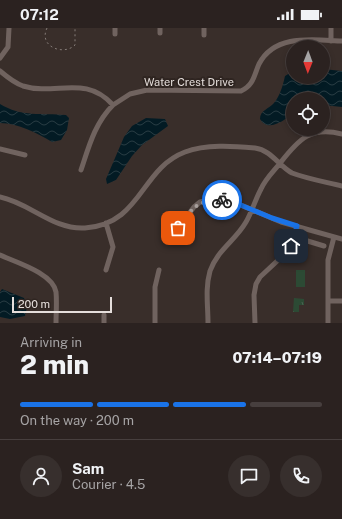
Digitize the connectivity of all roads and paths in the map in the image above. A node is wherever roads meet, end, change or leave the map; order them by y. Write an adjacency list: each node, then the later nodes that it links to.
1 (9, 28): 9 (street)
2 (46, 28): 3 (path)
3 (75, 28)
4 (204, 28): 6 (street)
5 (331, 28): 7 (street)
6 (204, 35)
7 (331, 41): 8 (street, Water Crest Drive); 11 (street, Water Crest Drive)
8 (342, 41)
9 (0, 58)
10 (0, 71): 11 (street)
11 (113, 105): 16 (street, Water Crest Drive)
12 (342, 134): 15 (street)
13 (0, 149): 14 (street)
14 (25, 155)
15 (280, 163): 17 (street); 19 (street); 20 (street)
16 (81, 170)
17 (342, 186)
18 (0, 197): 20 (street)
19 (252, 210): 21 (street); 22 (street); 38 (street)
20 (106, 224): 30 (street)
21 (297, 226): 23 (street); 39 (street)
22 (178, 228)
23 (315, 232): 24 (street); 27 (street)
24 (334, 237): 26 (street); 32 (street)
25 (301, 239): 27 (street)
26 (342, 239)
27 (312, 242): 28 (street)
28 (324, 246)
29 (0, 256): 35 (street)
30 (106, 270)
31 (159, 270): 37 (street)
32 (328, 301): 33 (street); 40 (street)
33 (342, 302)
34 (104, 315): 36 (street)
35 (56, 323)
36 (104, 323)
37 (155, 323)
38 (208, 323)
39 (255, 323)
40 (328, 323)

